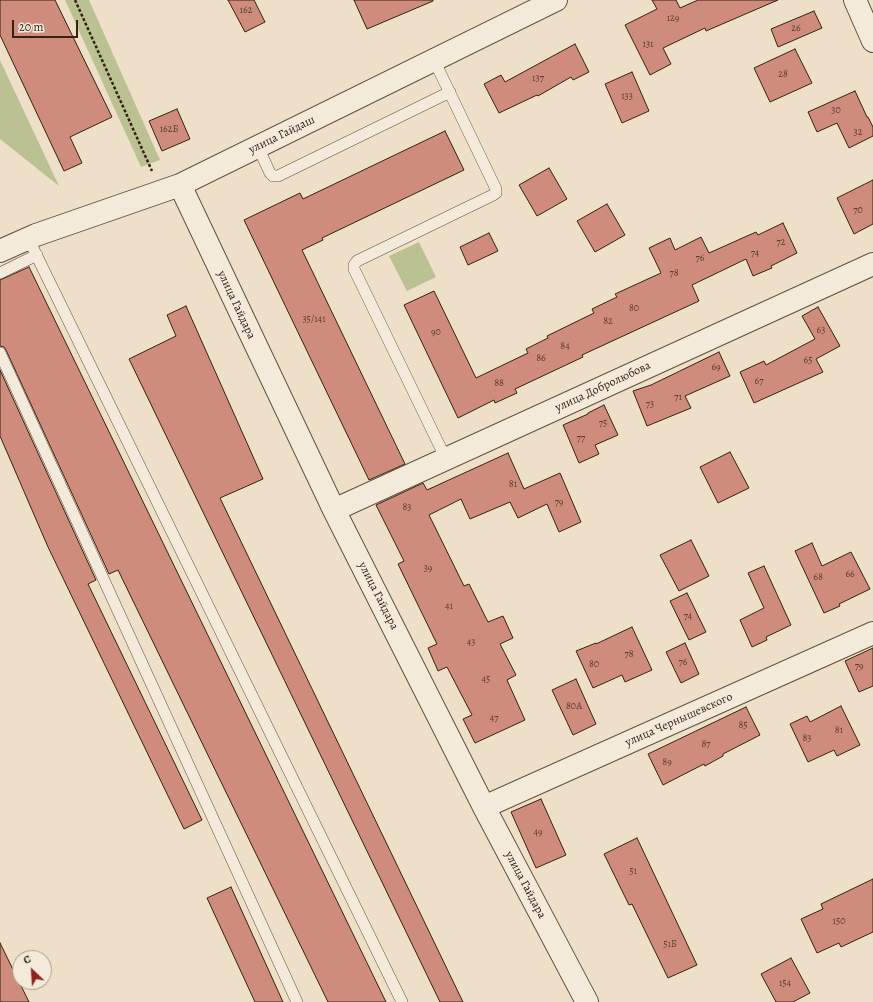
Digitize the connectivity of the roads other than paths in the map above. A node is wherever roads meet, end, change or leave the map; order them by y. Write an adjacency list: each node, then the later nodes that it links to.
1 (556, 0): 4 (street, улица Гайдаш)
2 (855, 0): 3 (street)
3 (873, 41)
4 (434, 60): 5 (lane); 6 (street, улица Гайдаш)
5 (450, 92): 6 (lane); 13 (lane)
6 (258, 147): 7 (street, улица Гайдаш)
7 (170, 188): 8 (street, улица Гайдаш); 14 (street, улица Гайдара)
8 (33, 247): 9 (street, улица Гайдаш); 11 (lane); 18 (lane)
9 (0, 251)
10 (873, 264): 13 (street, улица Добролюбова)
11 (0, 273)
12 (0, 353): 17 (lane)
13 (446, 459): 14 (street, улица Добролюбова)
14 (334, 510): 16 (street, улица Гайдара)
15 (873, 633): 16 (street, улица Чернышевского)
16 (484, 807): 19 (street, улица Гайдара)
17 (297, 1002)
18 (402, 1002)
19 (587, 1002)

